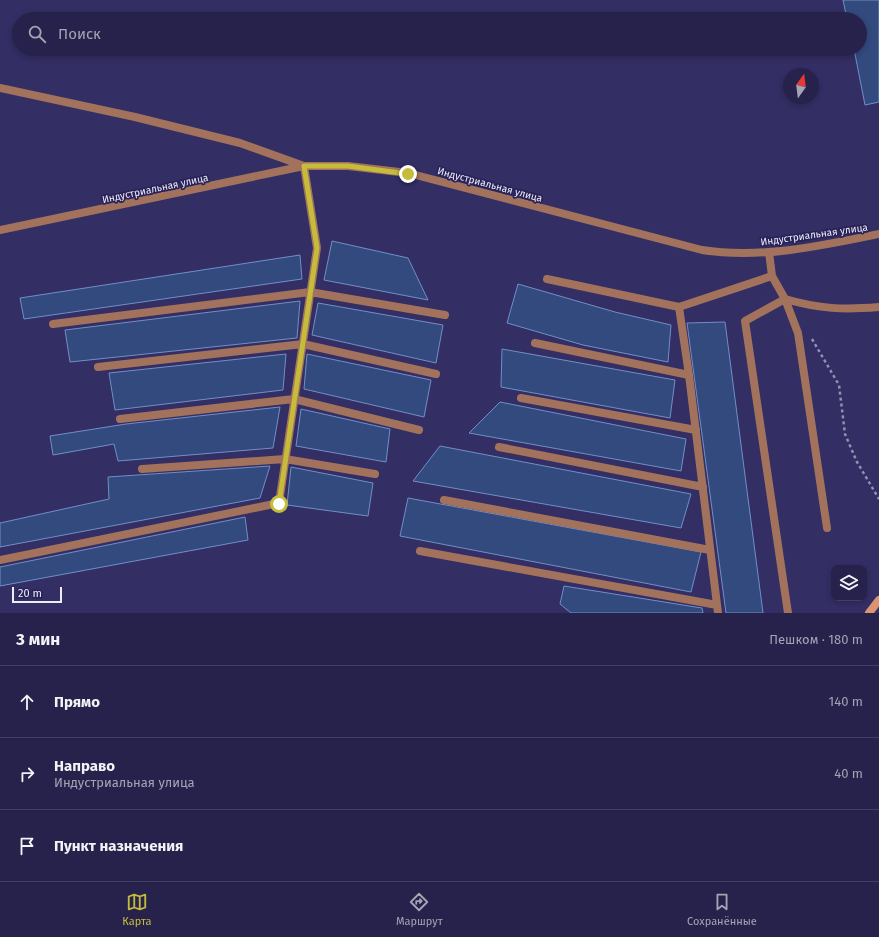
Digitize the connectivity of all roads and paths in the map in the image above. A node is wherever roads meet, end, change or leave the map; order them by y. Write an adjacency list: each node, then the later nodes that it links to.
1 (0, 88): 2 (street)
2 (304, 166): 3 (street, Индустриальная улица); 5 (street, Индустриальная улица); 8 (street)
3 (0, 230)
4 (879, 234): 5 (street, Индустриальная улица)
5 (769, 252): 6 (street)
6 (772, 276): 9 (street); 10 (street)
7 (547, 279): 10 (street)
8 (310, 292): 12 (street); 13 (street); 16 (street)
9 (785, 299): 11 (street); 32 (street); 38 (street)
10 (679, 307): 19 (street)
11 (879, 307)
12 (444, 315)
13 (53, 324)
14 (811, 337): 30 (path)
15 (535, 343): 19 (street)
16 (302, 344): 17 (street); 18 (street); 21 (street)
17 (98, 367)
18 (436, 374)
19 (689, 375): 24 (street)
20 (521, 398): 24 (street)
21 (294, 400): 22 (street); 23 (street); 26 (street)
22 (120, 420)
23 (419, 430)
24 (696, 430): 29 (street)
25 (499, 447): 29 (street)
26 (285, 459): 27 (street); 28 (street); 35 (street)
27 (142, 469)
28 (375, 474)
29 (703, 487): 33 (street)
30 (879, 499)
31 (444, 500): 33 (street)
32 (827, 528)
33 (710, 550): 37 (street)
34 (420, 551): 37 (street)
35 (0, 560)
36 (879, 600): 39 (street)
37 (718, 609)
38 (788, 613)
39 (869, 613)

